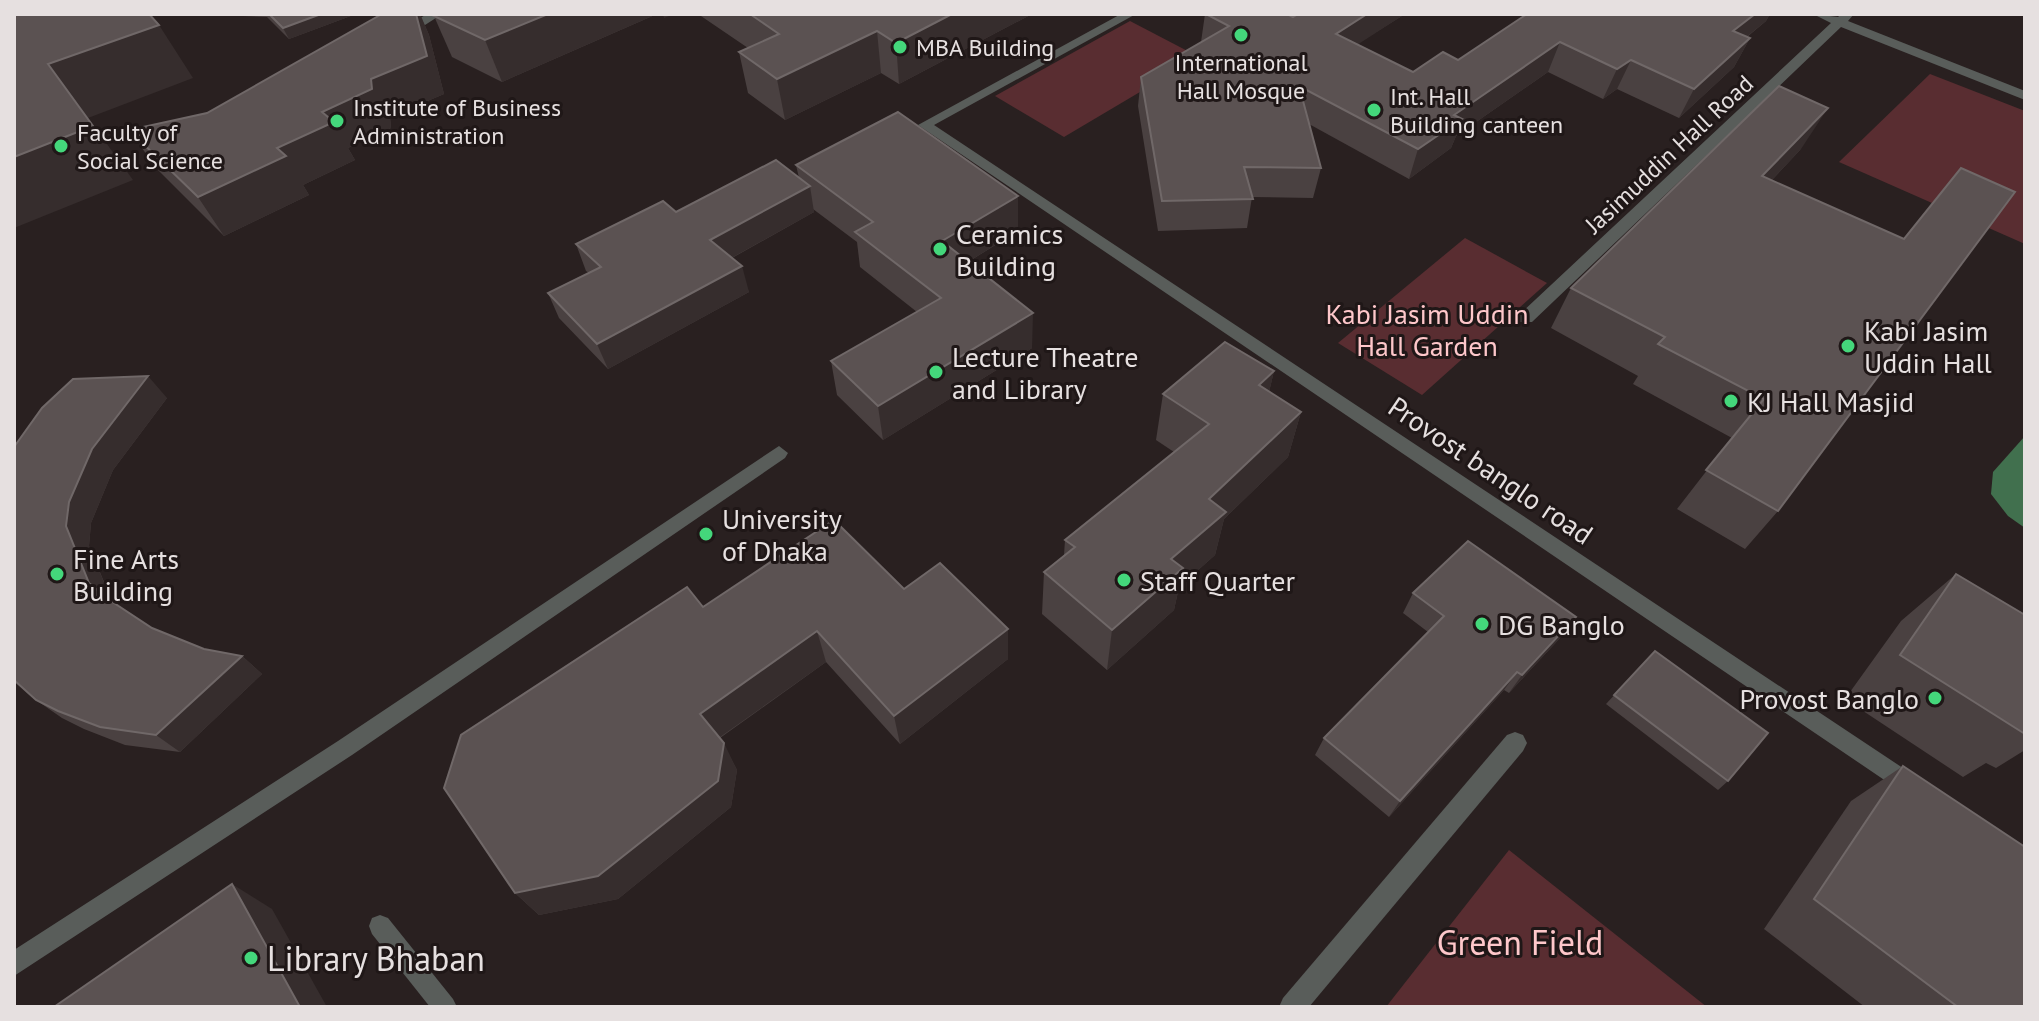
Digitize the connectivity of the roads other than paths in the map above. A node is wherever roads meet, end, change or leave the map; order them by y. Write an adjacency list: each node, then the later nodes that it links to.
1 (436, 14): 5 (lane)
2 (1130, 14): 10 (lane, Provost banglo road)
3 (1819, 14): 4 (lane)
4 (1845, 19): 6 (lane); 7 (lane, Jasimuddin Hall Road)
5 (385, 44)
6 (2025, 96)
7 (1526, 318)
8 (779, 453): 12 (lane)
9 (1515, 743): 14 (street)
10 (1933, 801)
11 (380, 926): 13 (lane)
12 (14, 964)
13 (445, 1007)
14 (1292, 1007)

